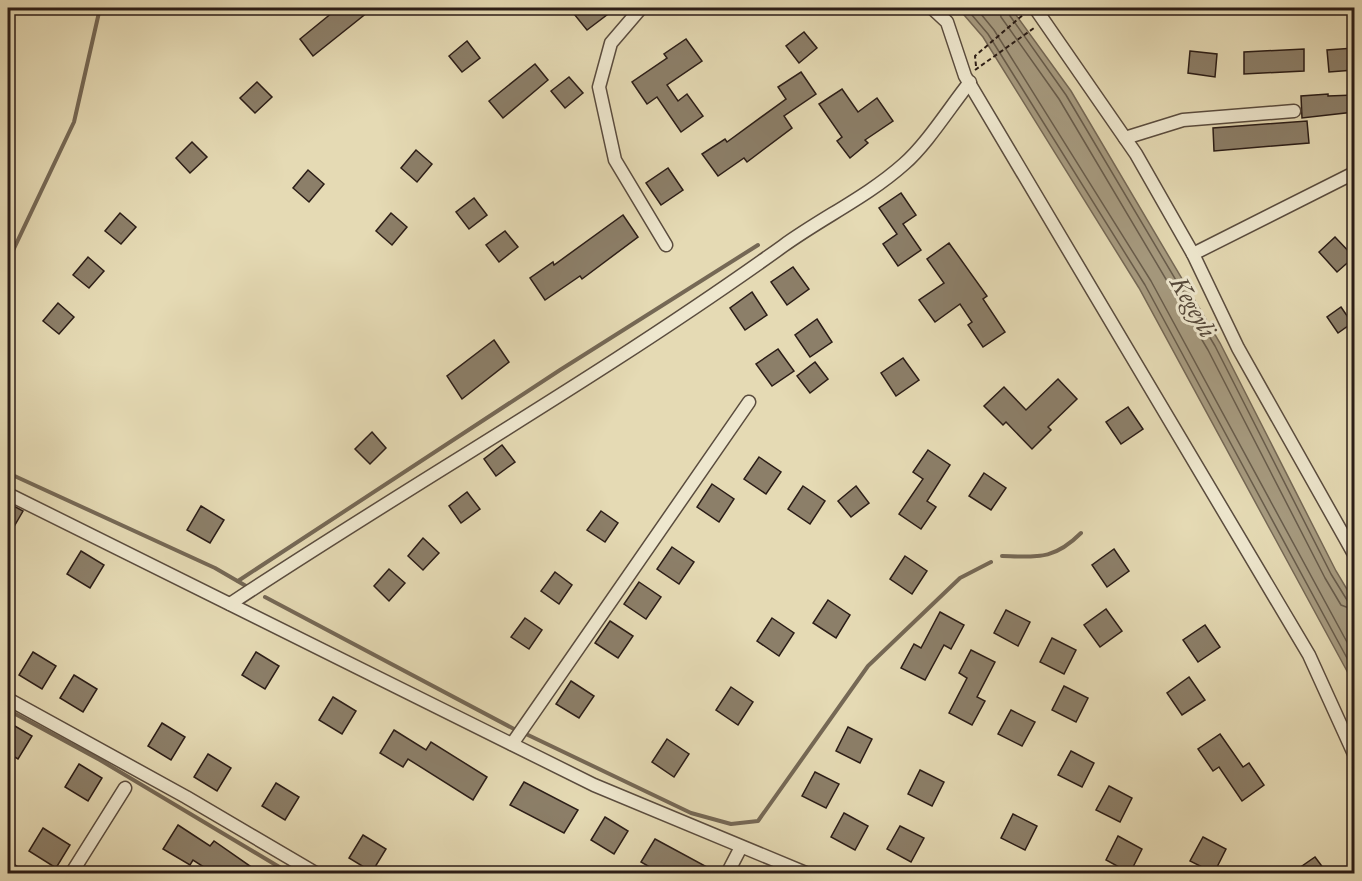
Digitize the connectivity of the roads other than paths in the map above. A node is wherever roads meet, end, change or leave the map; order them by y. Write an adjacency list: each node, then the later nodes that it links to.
1 (641, 8): 8 (street)
2 (933, 8): 4 (street)
3 (1031, 10): 6 (street)
4 (970, 76): 13 (street); 16 (street)
5 (1294, 111): 6 (street)
6 (1125, 138): 9 (street)
7 (1354, 173): 9 (street)
8 (666, 245)
9 (1193, 254): 12 (street)
10 (749, 402): 15 (street)
11 (8, 494): 13 (street)
12 (1354, 554)
13 (230, 604): 15 (street)
14 (8, 699): 22 (street)
15 (512, 744): 18 (street)
16 (1354, 754)
17 (125, 788): 21 (street)
18 (741, 848): 23 (street); 24 (street)
19 (8, 868): 20 (street)
20 (16, 873)
21 (71, 873)
22 (317, 873)
23 (727, 873)
24 (808, 873)

